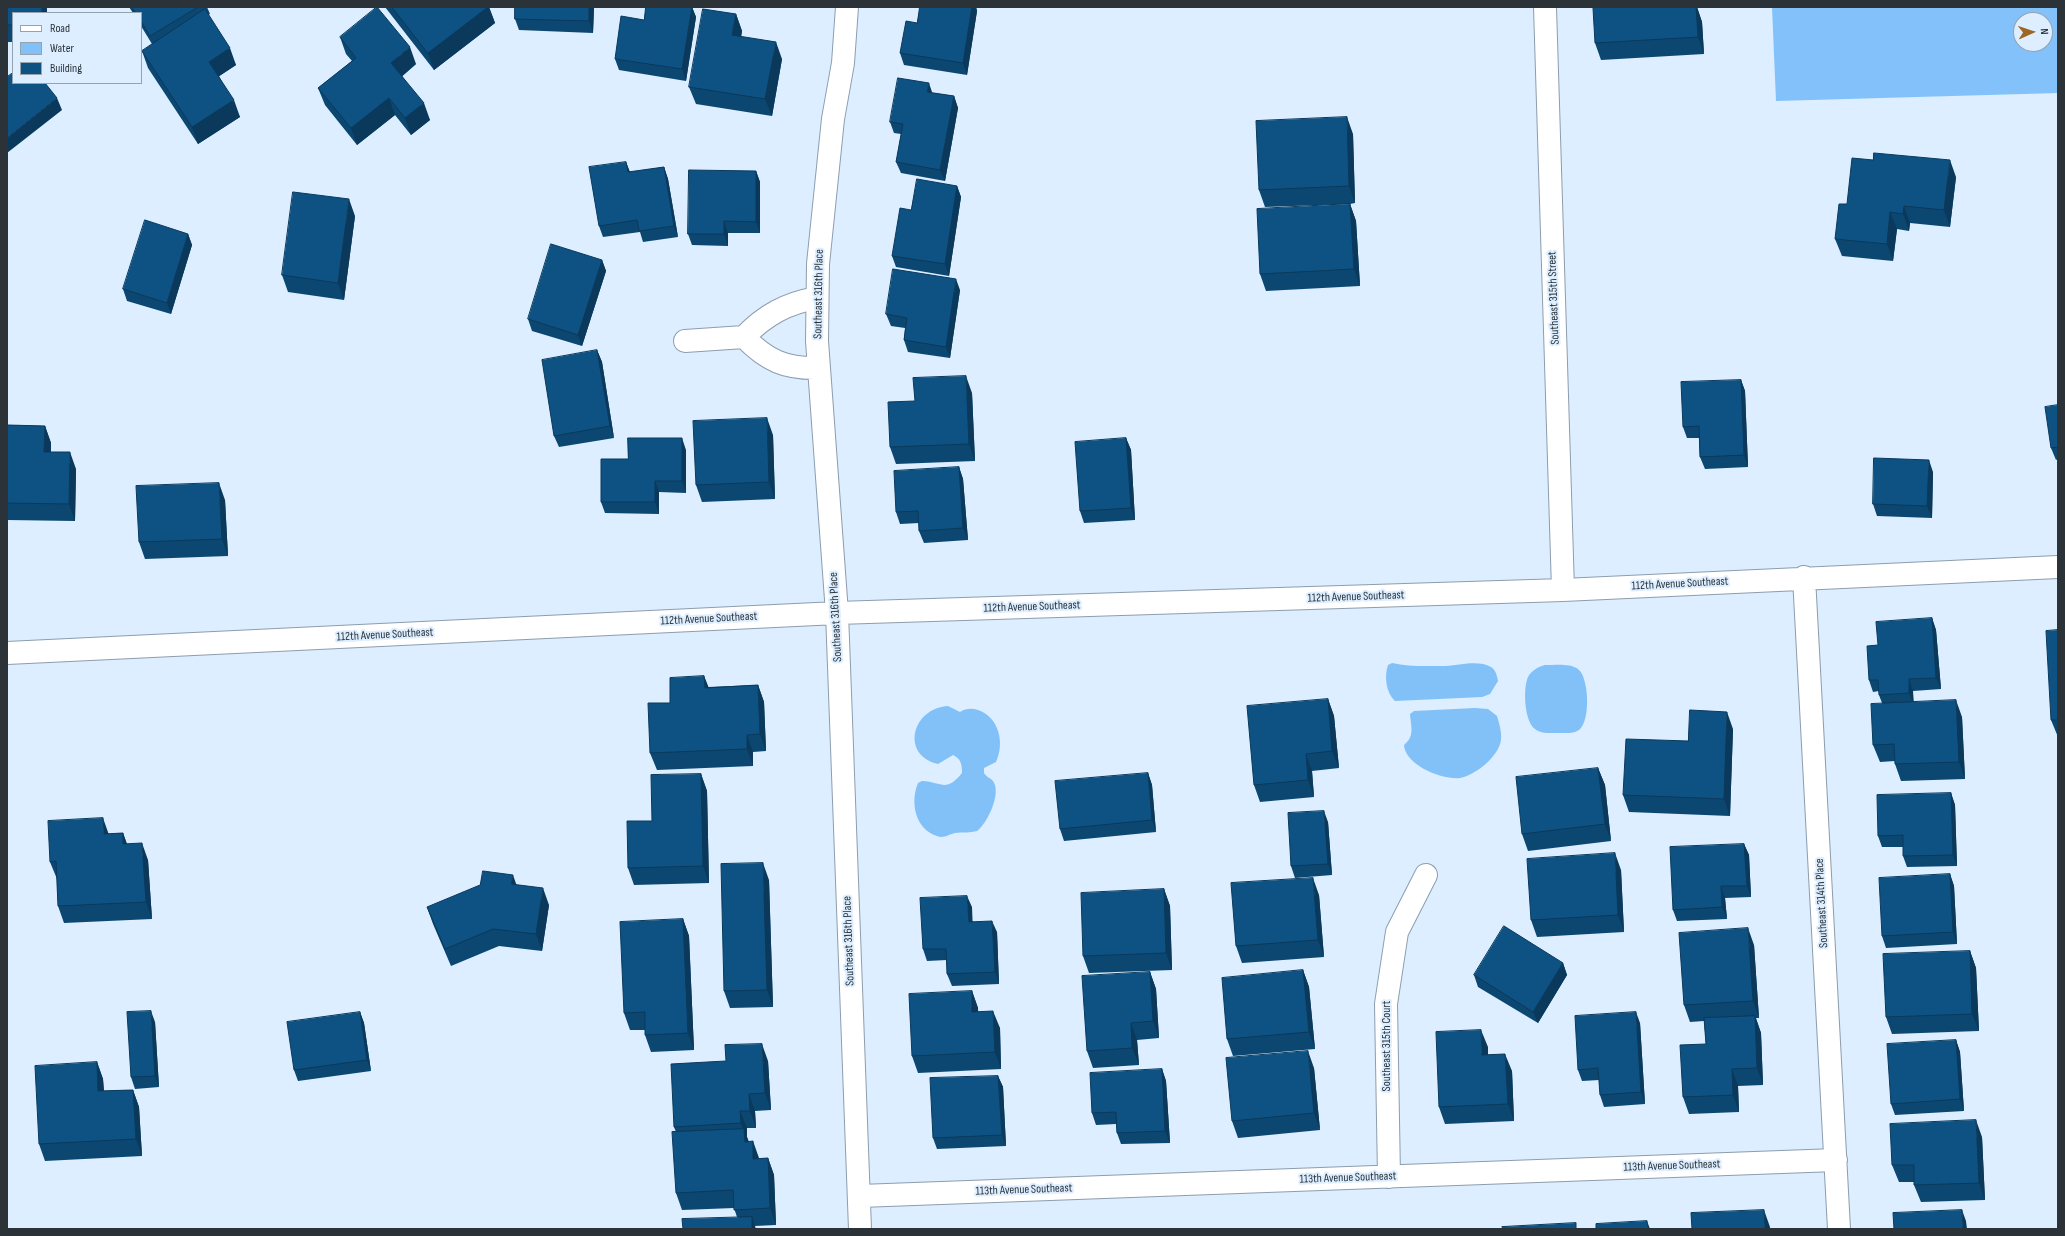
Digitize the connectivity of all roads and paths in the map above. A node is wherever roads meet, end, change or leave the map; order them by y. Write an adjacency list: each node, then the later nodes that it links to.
1 (847, 7): 3 (street, Southeast 316th Place)
2 (1545, 7): 9 (street, Southeast 315th Street)
3 (817, 298): 4 (street); 6 (street, Southeast 316th Place)
4 (744, 337): 5 (street); 6 (street)
5 (685, 341)
6 (819, 368): 10 (street, Southeast 316th Place)
7 (2058, 567): 8 (street, 112th Avenue Southeast)
8 (1804, 577): 9 (street, 112th Avenue Southeast); 13 (street, Southeast 314th Place)
9 (1563, 590): 10 (street, 112th Avenue Southeast)
10 (837, 613): 11 (street, 112th Avenue Southeast); 15 (street, Southeast 316th Place)
11 (7, 652)
12 (1426, 875): 14 (street, Southeast 315th Court)
13 (1836, 1160): 14 (street, 113th Avenue Southeast); 17 (street, Southeast 314th Place)
14 (1389, 1177): 15 (street, 113th Avenue Southeast)
15 (860, 1196): 16 (street, Southeast 316th Place)
16 (860, 1229)
17 (1839, 1229)

